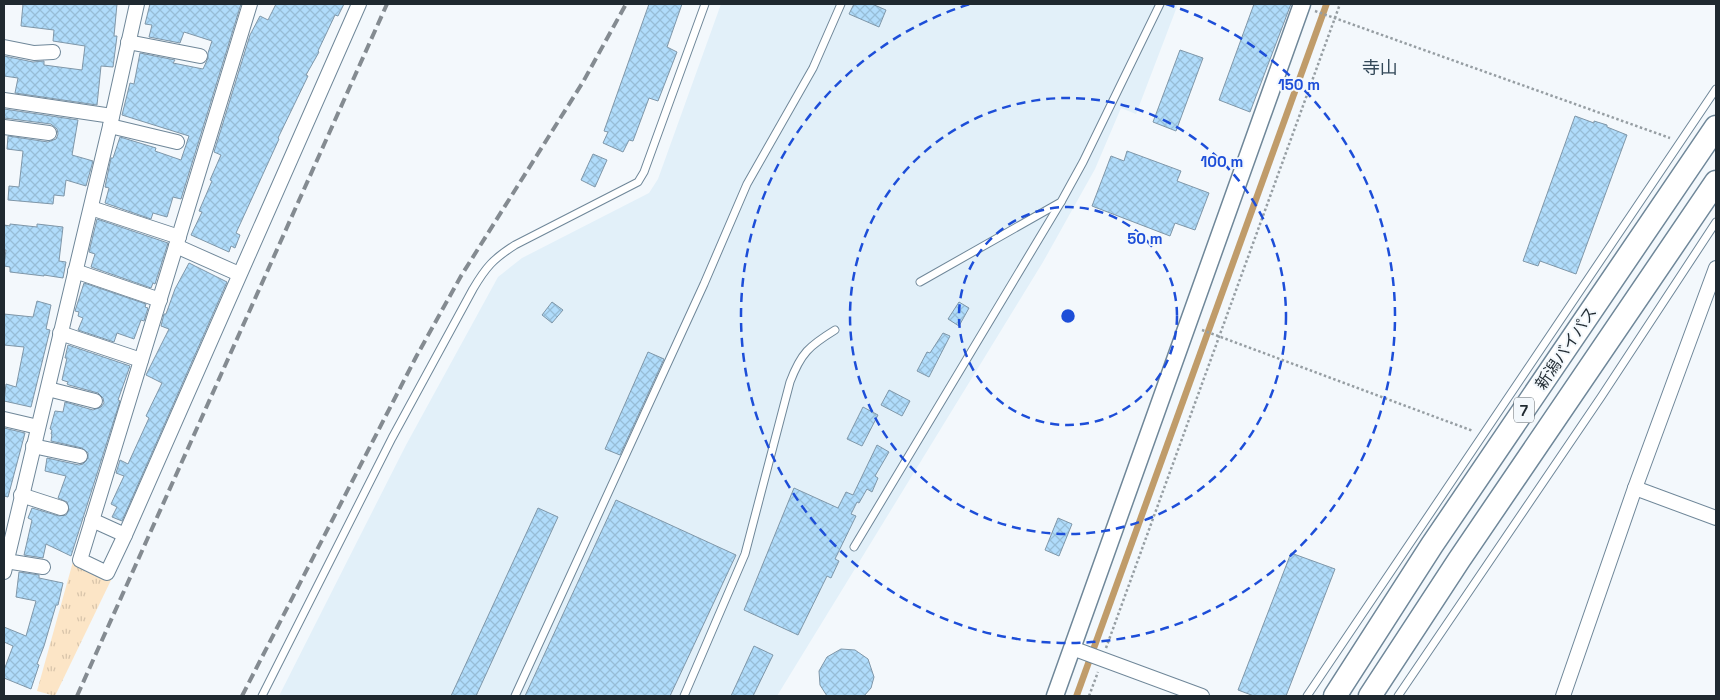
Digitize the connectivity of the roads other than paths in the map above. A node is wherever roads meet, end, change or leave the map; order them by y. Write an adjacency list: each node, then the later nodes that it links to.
1 (137, 4): 8 (street)
2 (250, 4): 23 (street)
3 (359, 4): 26 (street)
4 (705, 4): 48 (lane)
5 (841, 4): 49 (lane)
6 (1160, 4): 20 (lane)
7 (1309, 8): 47 (street)
8 (128, 42): 11 (street); 14 (street)
9 (4, 47): 10 (street)
10 (53, 52)
11 (200, 56)
12 (1716, 90): 53 (lane)
13 (4, 100): 14 (street)
14 (111, 121): 18 (street); 21 (street)
15 (4, 127): 17 (street)
16 (1716, 128): 54 (highway, 新潟バイパス / 7)
17 (49, 133)
18 (177, 142)
19 (1716, 182): 55 (highway, 新潟バイパス / 7)
20 (1061, 202): 27 (lane); 44 (lane)
21 (91, 208): 23 (street); 25 (street)
22 (1716, 222): 56 (lane)
23 (177, 241): 26 (street); 28 (street)
24 (1716, 268): 38 (street)
25 (75, 271): 28 (street); 30 (street)
26 (239, 274): 43 (street)
27 (920, 282)
28 (160, 300): 31 (street)
29 (835, 330): 50 (lane)
30 (60, 333): 31 (street); 32 (street)
31 (141, 360): 42 (street)
32 (48, 389): 33 (street); 35 (street)
33 (94, 401)
34 (4, 418): 35 (street)
35 (38, 427): 36 (street)
36 (33, 446): 37 (street); 39 (street)
37 (80, 456)
38 (1635, 488): 41 (street); 57 (street)
39 (21, 495): 40 (street); 45 (street)
40 (61, 508)
41 (1716, 518)
42 (92, 520): 43 (street); 43 (street)
43 (125, 535)
44 (854, 547)
45 (5, 567): 46 (street)
46 (43, 567)
47 (1072, 648): 51 (street); 52 (street)
48 (262, 696)
49 (514, 696)
50 (684, 696)
51 (1055, 696)
52 (1202, 696)
53 (1307, 696)
54 (1336, 696)
55 (1370, 696)
56 (1398, 696)
57 (1563, 696)

